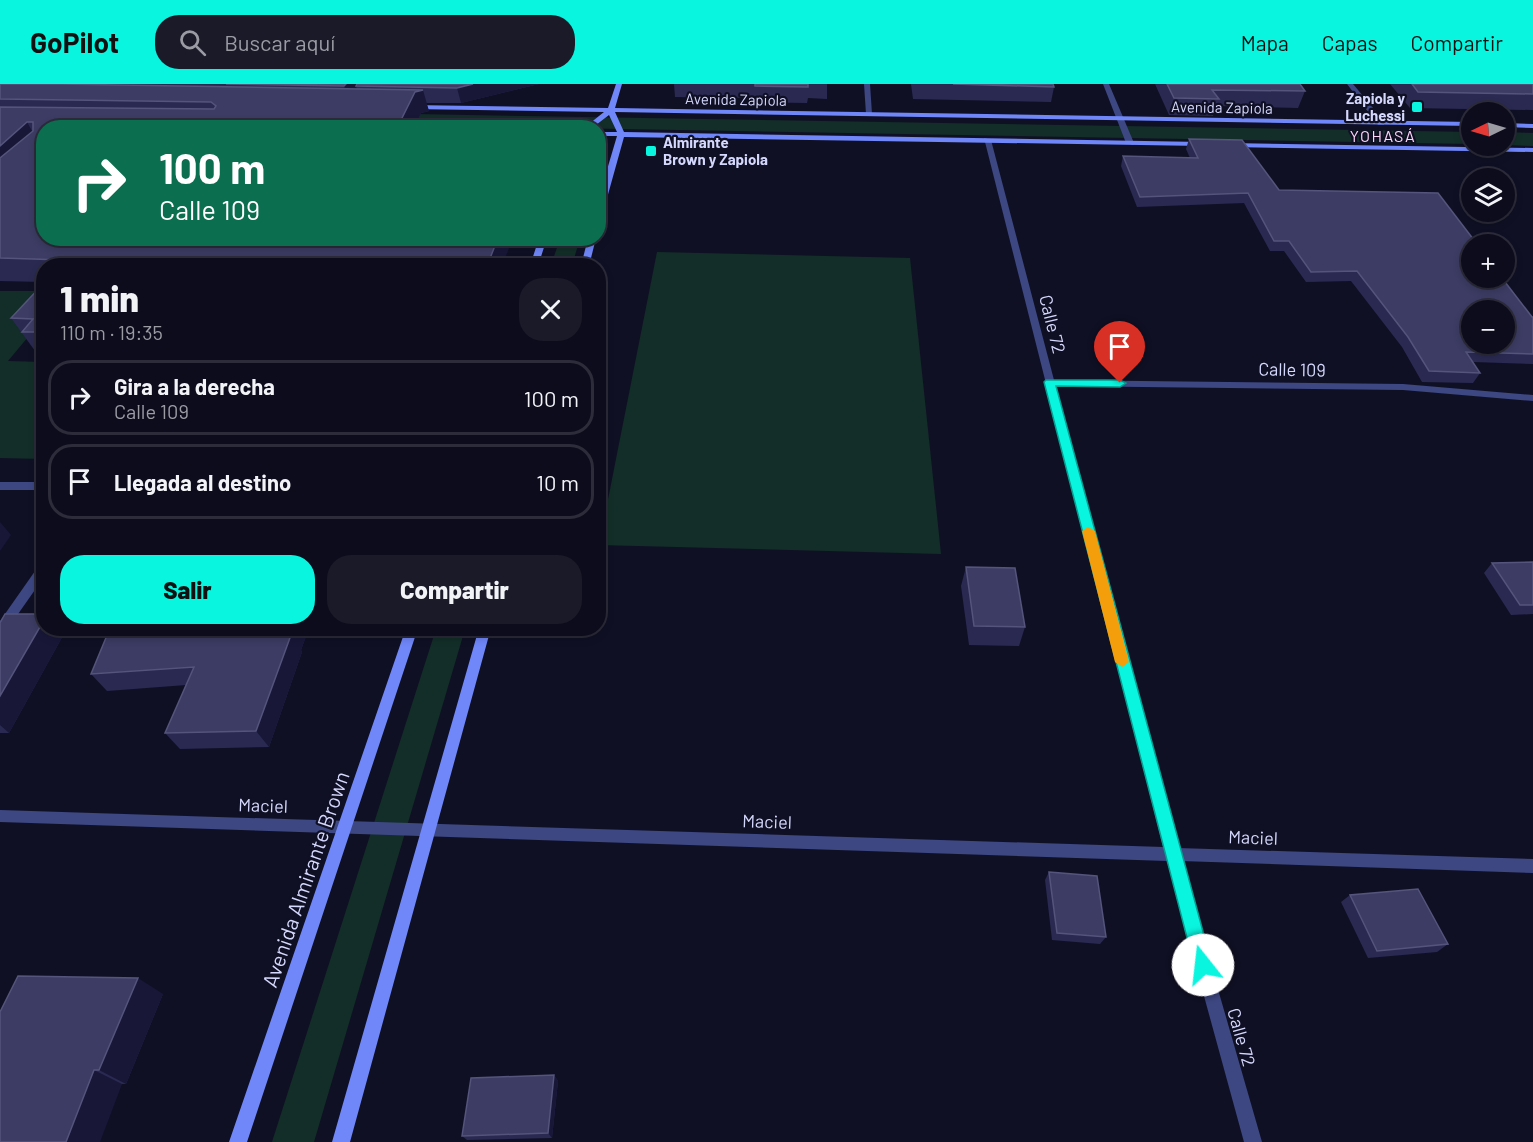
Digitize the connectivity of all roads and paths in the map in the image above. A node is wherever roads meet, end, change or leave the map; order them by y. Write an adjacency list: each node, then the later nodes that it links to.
1 (619, 84): 6 (main road)
2 (867, 84): 7 (street)
3 (1106, 84): 8 (street)
4 (1350, 84): 10 (street)
5 (398, 107): 6 (main road, Avenida Zapiola)
6 (611, 110): 7 (main road, Avenida Zapiola); 9 (main road); 15 (main road)
7 (869, 114): 8 (main road, Avenida Zapiola)
8 (1120, 119): 10 (main road, Avenida Zapiola); 17 (street)
9 (598, 120)
10 (1381, 123): 11 (main road, Avenida Zapiola)
11 (1461, 124)
12 (1515, 125): 13 (main road)
13 (1533, 126)
14 (606, 134): 15 (main road)
15 (621, 134): 16 (main road); 21 (main road)
16 (987, 141): 17 (main road); 22 (street, Calle 72)
17 (1130, 143): 18 (main road)
18 (1213, 144)
19 (1225, 145): 20 (main road)
20 (1533, 150)
21 (606, 187)
22 (1050, 382): 23 (street, Calle 109); 33 (street, Calle 72)
23 (1533, 398)
24 (0, 486): 25 (street)
25 (36, 486)
26 (36, 579): 27 (street)
27 (0, 631)
28 (409, 636): 31 (main road, Avenida Almirante Brown)
29 (483, 636): 32 (main road)
30 (0, 816): 31 (street, Maciel)
31 (345, 827): 32 (street, Maciel); 35 (main road, Avenida Almirante Brown)
32 (429, 830): 33 (street, Maciel); 36 (main road)
33 (1172, 854): 34 (street, Maciel); 37 (street, Calle 72)
34 (1533, 866)
35 (238, 1142)
36 (341, 1142)
37 (1252, 1142)

